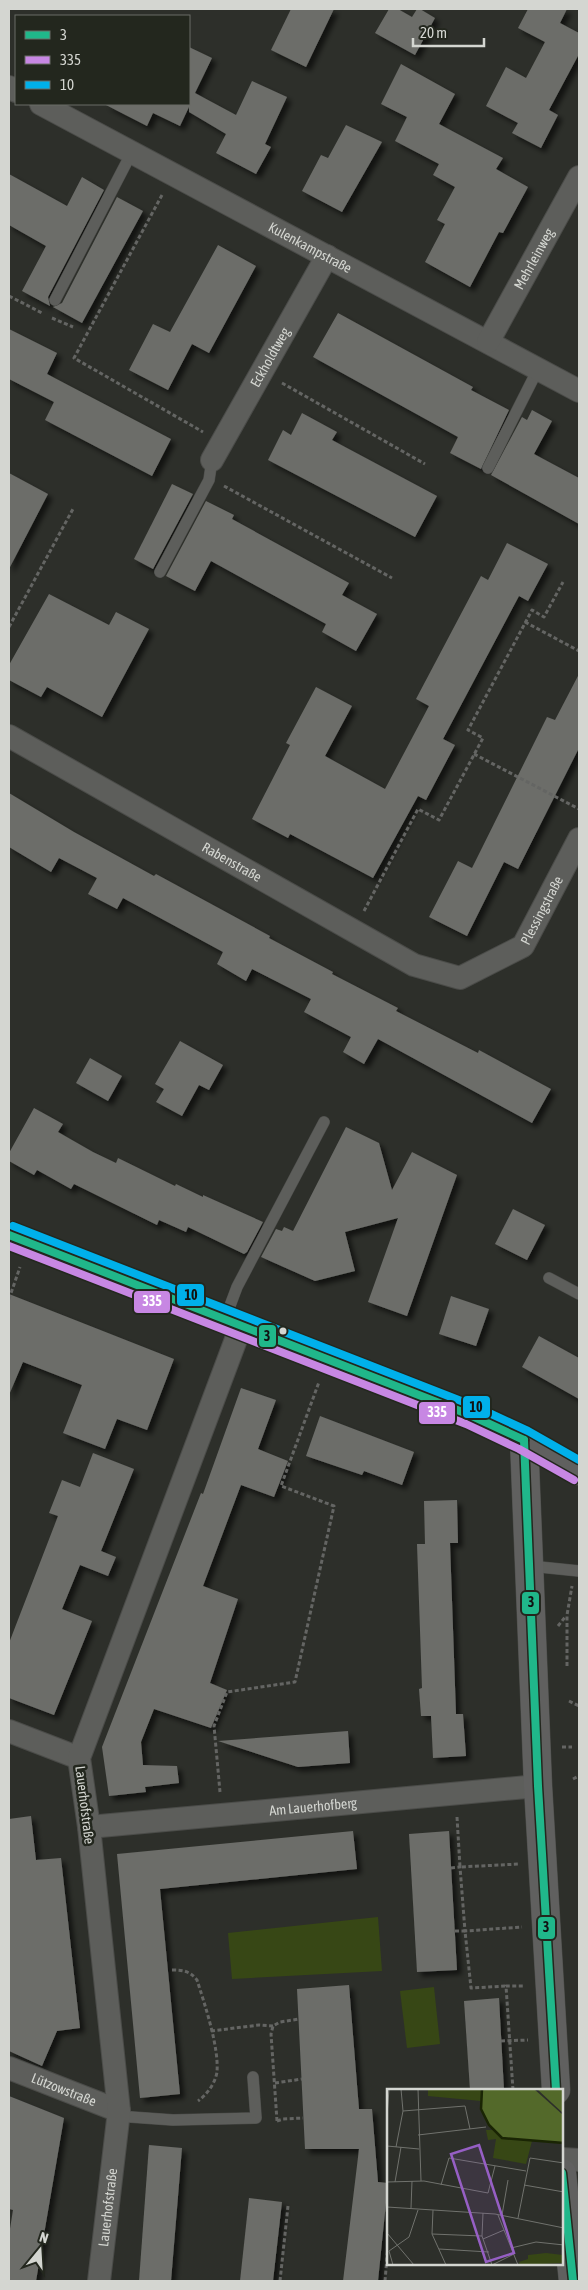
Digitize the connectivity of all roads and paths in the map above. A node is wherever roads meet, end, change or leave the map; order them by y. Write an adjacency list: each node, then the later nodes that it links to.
1 (43, 105): 2 (street, Kulenkampstraße)
2 (132, 152): 3 (street, Kulenkampstraße); 6 (lane)
3 (174, 174): 5 (street, Kulenkampstraße); 11 (path)
4 (579, 177): 7 (street, Mehrleinweg)
5 (326, 256): 7 (street, Kulenkampstraße); 9 (street, Eckholdtweg)
6 (55, 300)
7 (488, 342): 8 (street, Kulenkampstraße)
8 (538, 369): 10 (street, Kulenkampstraße); 13 (lane)
9 (262, 371): 11 (street, Eckholdtweg); 12 (path)
10 (579, 391)
11 (214, 461): 15 (lane); 16 (path)
12 (424, 464)
13 (488, 468)
14 (74, 507): 19 (path)
15 (160, 572)
16 (392, 578)
17 (563, 582): 18 (path)
18 (525, 622): 20 (path); 22 (path)
19 (9, 627)
20 (579, 651)
21 (9, 736): 25 (street, Rabenstraße)
22 (474, 754): 23 (path); 25 (path)
23 (579, 809)
24 (579, 839): 26 (street, Plessingstraße)
25 (353, 931): 26 (street, Rabenstraße)
26 (460, 978)
27 (324, 1122): 32 (lane)
28 (19, 1239): 31 (path); 32 (street)
29 (549, 1278): 30 (lane)
30 (579, 1294)
31 (9, 1299)
32 (233, 1322): 34 (street); 43 (street, Lauerhofstraße)
33 (319, 1382): 44 (path)
34 (524, 1440): 35 (street); 36 (street)
35 (579, 1471)
36 (530, 1566): 37 (lane); 47 (street)
37 (579, 1571)
38 (567, 1615): 39 (path)
39 (567, 1666)
40 (569, 1701): 41 (path)
41 (579, 1706)
42 (9, 1731): 43 (street)
43 (79, 1758): 49 (street, Lauerhofstraße)
44 (218, 1774)
45 (579, 1776): 46 (path)
46 (573, 1779)
47 (538, 1786): 48 (street, Am Lauerhofberg); 70 (street)
48 (455, 1793): 49 (street, Am Lauerhofberg); 51 (path)
49 (89, 1827): 71 (street, Lauerhofstraße)
50 (522, 1863): 51 (path)
51 (460, 1867): 52 (path); 55 (path)
52 (451, 1868)
53 (525, 1927): 55 (path)
54 (455, 1931): 55 (path)
55 (465, 1931): 57 (path)
56 (172, 1970): 61 (path)
57 (506, 1986): 58 (path); 64 (path)
58 (528, 1986)
59 (299, 2019): 60 (path)
60 (274, 2026): 61 (path); 68 (path)
61 (211, 2031): 73 (path)
62 (531, 2039): 64 (path)
63 (501, 2041): 64 (path)
64 (510, 2041): 69 (path)
65 (9, 2068): 71 (street, Lützowstraße)
66 (252, 2077): 73 (lane)
67 (302, 2079): 68 (path)
68 (275, 2084): 72 (path)
69 (513, 2089)
70 (556, 2089)
71 (118, 2114): 73 (lane); 79 (street, Lauerhofstraße)
72 (303, 2118)
73 (173, 2120)
74 (563, 2159): 75 (street)
75 (579, 2160)
76 (563, 2183): 82 (street)
77 (288, 2206): 80 (path)
78 (387, 2257): 81 (path)
79 (99, 2281)
80 (280, 2281)
81 (385, 2281)
82 (573, 2281)

